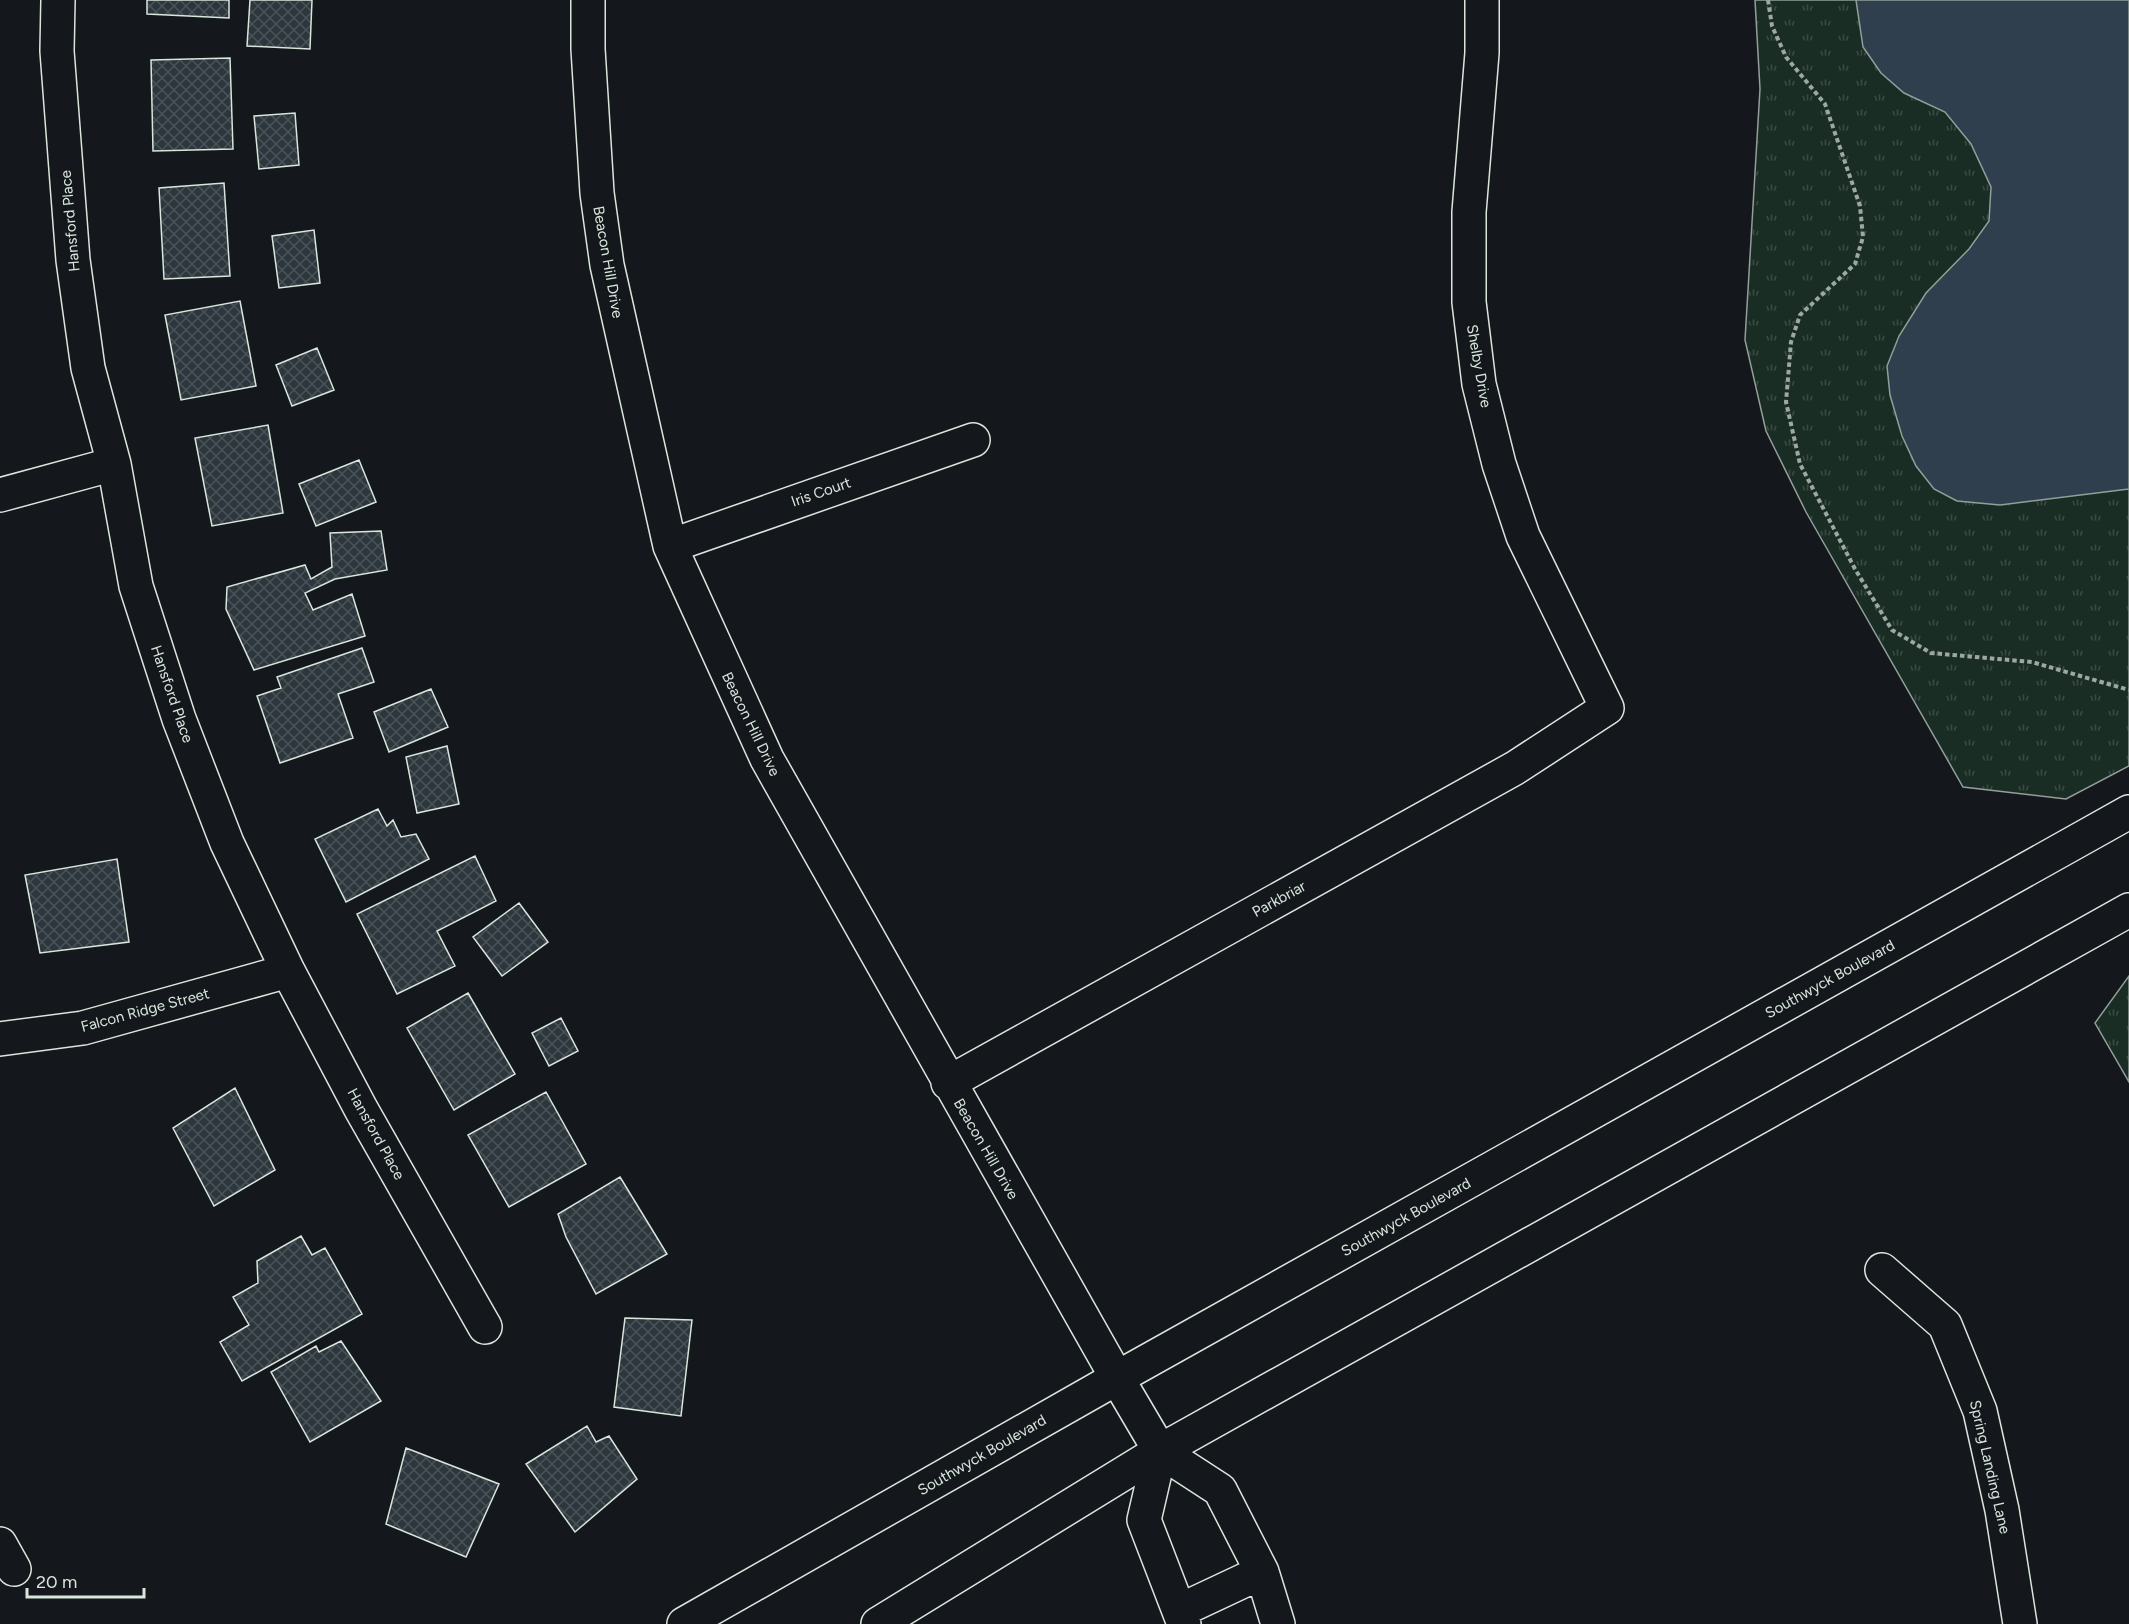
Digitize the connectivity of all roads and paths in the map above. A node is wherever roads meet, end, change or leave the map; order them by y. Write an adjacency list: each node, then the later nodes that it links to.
1 (58, 0): 6 (street, Hansford Place)
2 (588, 0): 8 (street, Beacon Hill Drive)
3 (1482, 0): 10 (street, Shelby Drive)
4 (1768, 0): 9 (path)
5 (973, 440): 8 (street, Iris Court)
6 (114, 464): 7 (street); 13 (street, Hansford Place)
7 (0, 495)
8 (670, 546): 15 (street, Beacon Hill Drive)
9 (2129, 690)
10 (1607, 708): 15 (street, Parkbriar)
11 (2129, 812): 18 (street, Southwyck Boulevard)
12 (2129, 910): 19 (street)
13 (288, 971): 14 (street, Falcon Ridge Street); 17 (street, Hansford Place)
14 (0, 1039)
15 (948, 1083): 18 (street, Beacon Hill Drive)
16 (1882, 1270): 25 (street, Spring Landing Lane)
17 (485, 1327)
18 (1117, 1378): 19 (street, Beacon Hill Drive); 22 (street, Southwyck Boulevard)
19 (1160, 1451): 20 (street); 21 (street); 23 (street)
20 (1262, 1572): 21 (street); 24 (street)
21 (1181, 1618)
22 (684, 1624)
23 (878, 1624)
24 (1278, 1624)
25 (2020, 1624)

